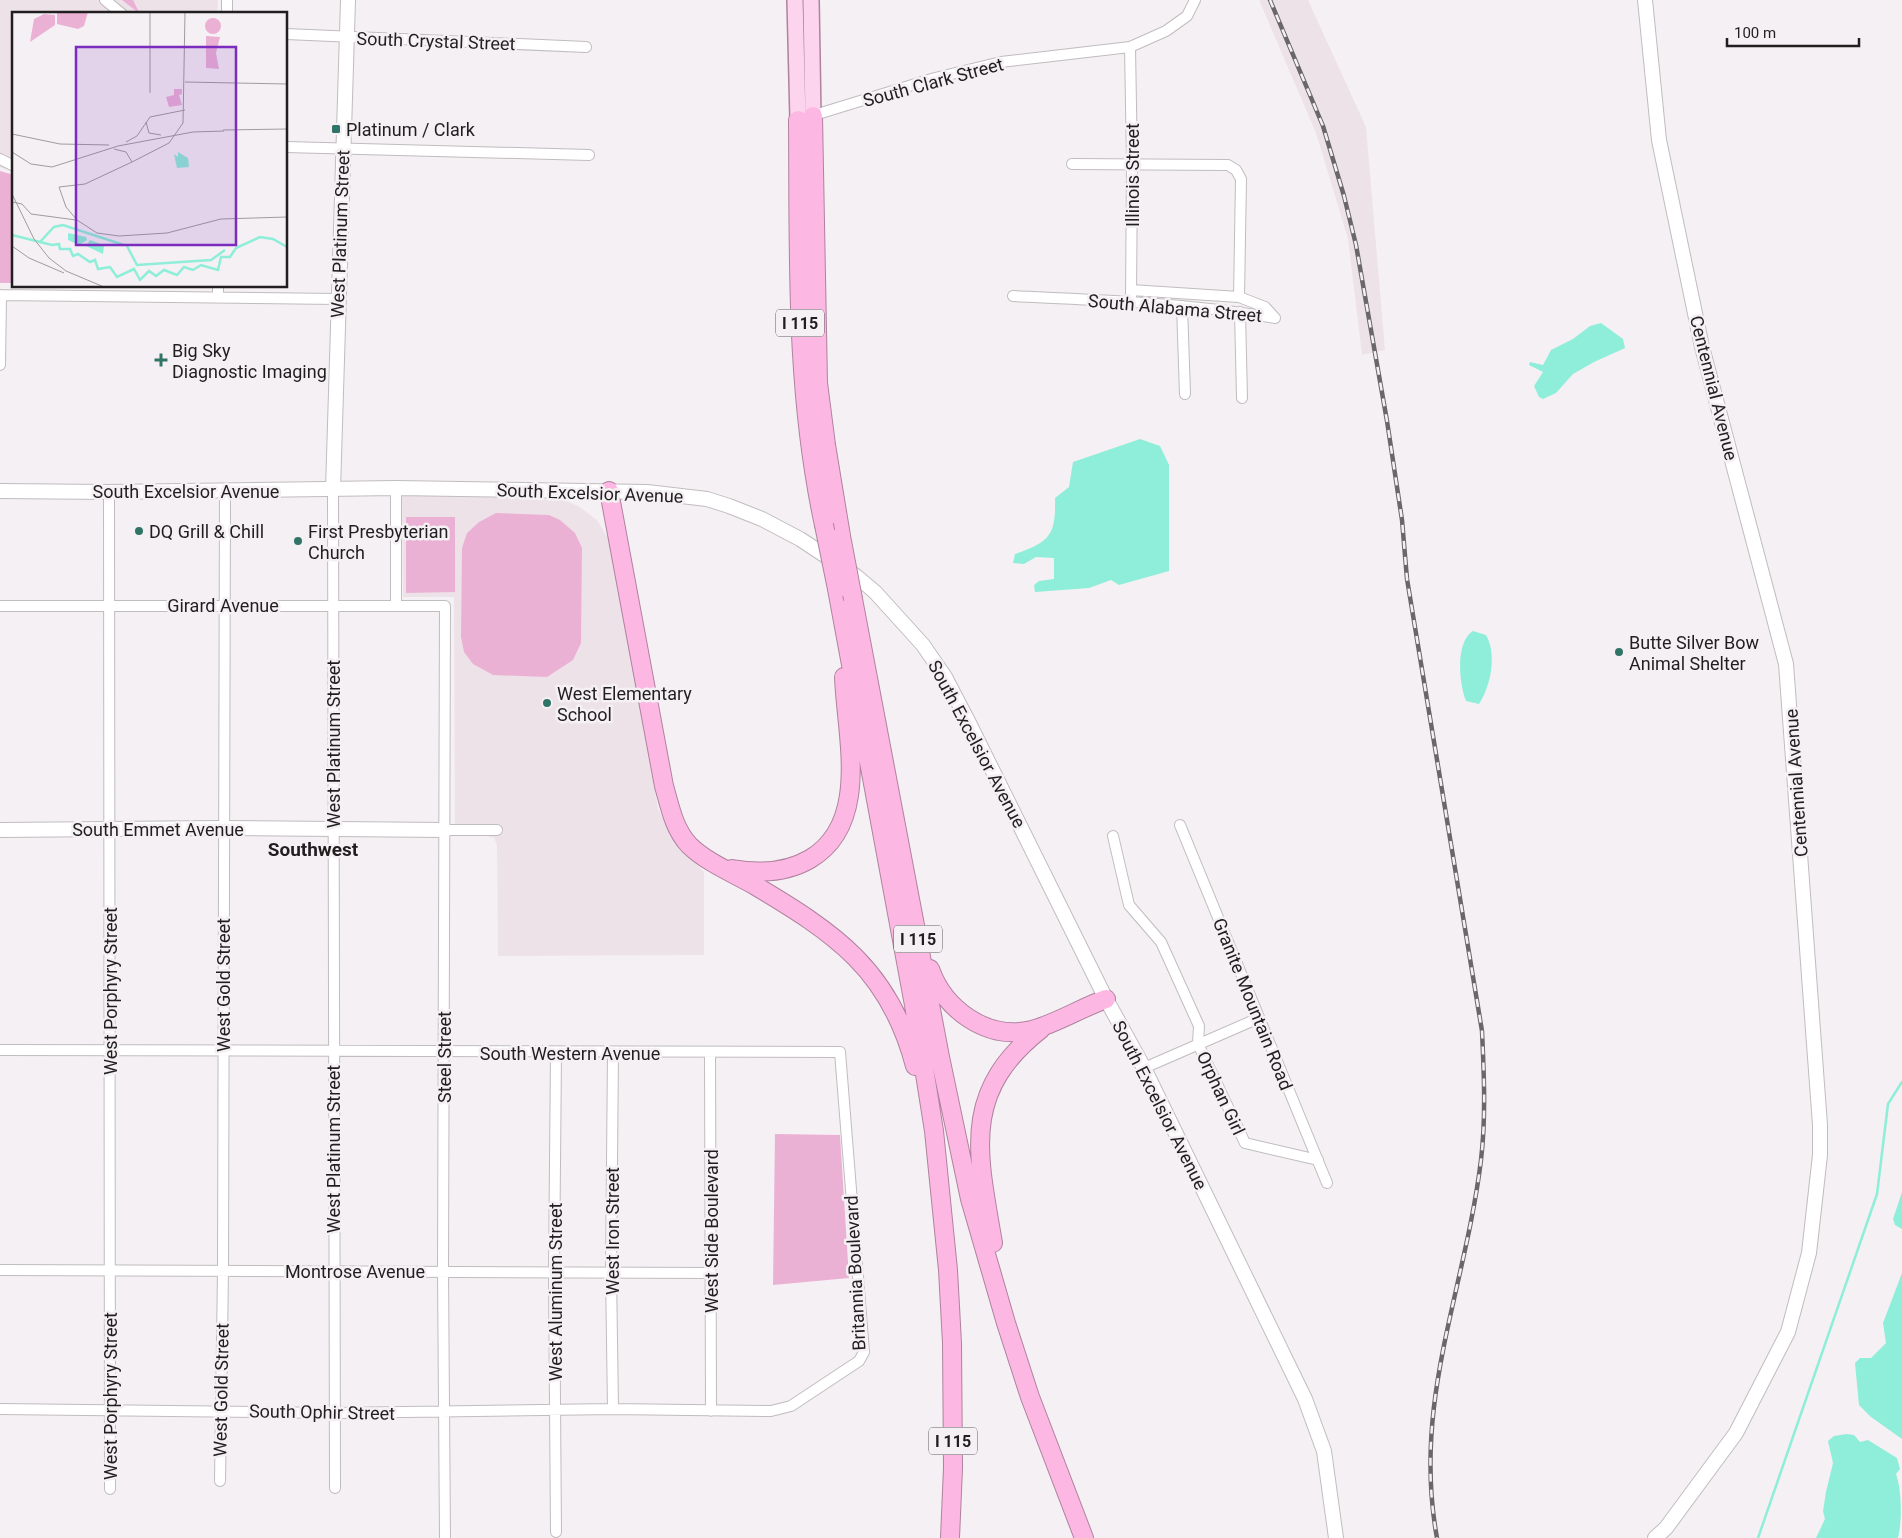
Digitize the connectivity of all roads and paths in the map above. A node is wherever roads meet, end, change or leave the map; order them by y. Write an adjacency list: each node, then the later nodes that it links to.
1 (105, 0): 7 (street)
2 (348, 0): 9 (street, West Platinum Street)
3 (795, 0): 12 (main road)
4 (812, 0): 12 (main road)
5 (1195, 0): 11 (street, South Clark Street)
6 (1645, 0): 93 (street, Centennial Avenue)
7 (115, 7)
8 (288, 34): 9 (street, South Crystal Street)
9 (347, 37): 10 (street, South Crystal Street); 14 (street, West Platinum Street)
10 (586, 47)
11 (1130, 47): 12 (street, South Clark Street); 17 (street, Illinois Street)
12 (805, 118): 38 (highway, I 115, bridge); 38 (highway, I 115, bridge)
13 (288, 147): 14 (street)
14 (343, 148): 15 (street); 25 (street, West Platinum Street)
15 (589, 155)
16 (0, 158): 19 (street)
17 (1132, 163): 18 (street); 20 (street, Illinois Street); 24 (street)
18 (1072, 164)
19 (12, 165)
20 (1131, 290): 24 (street, South Alabama Street); 26 (street, Illinois Street)
21 (218, 292): 22 (street); 25 (street)
22 (0, 295): 29 (street)
23 (1014, 296): 26 (street, South Alabama Street)
24 (1239, 297): 28 (street, South Alabama Street)
25 (338, 299): 34 (street, West Platinum Street)
26 (1130, 302): 27 (street, South Alabama Street)
27 (1182, 306): 28 (street, South Alabama Street); 30 (street)
28 (1240, 312): 31 (street)
29 (0, 365)
30 (1185, 394)
31 (1242, 398)
32 (396, 488): 34 (street, South Excelsior Avenue); 36 (street, South Excelsior Avenue); 43 (street)
33 (224, 490): 34 (street, South Excelsior Avenue); 37 (street, South Excelsior Avenue); 40 (street, West Gold Street)
34 (333, 490): 42 (street, West Platinum Street)
35 (0, 491): 37 (street, South Excelsior Avenue)
36 (609, 491): 54 (highway); 55 (street, South Excelsior Avenue)
37 (109, 492): 39 (street, West Porphyry Street)
38 (843, 593): 52 (highway, I 115); 54 (highway); 71 (highway, I 115)
39 (110, 605): 40 (street, Girard Avenue); 41 (street, Girard Avenue); 48 (street, West Porphyry Street)
40 (224, 605): 42 (street, Girard Avenue); 46 (street, West Gold Street)
41 (0, 606)
42 (333, 606): 43 (street, Girard Avenue); 49 (street, West Platinum Street)
43 (396, 606): 44 (street, Girard Avenue)
44 (445, 606): 50 (street, Steel Street)
45 (1180, 825): 56 (street, Granite Mountain Road)
46 (222, 828): 48 (street, South Emmet Avenue); 49 (street, South Emmet Avenue); 61 (street, West Gold Street)
47 (0, 830): 48 (street, South Emmet Avenue)
48 (110, 830): 60 (street, West Porphyry Street)
49 (333, 830): 50 (street, South Emmet Avenue); 62 (street, West Platinum Street)
50 (446, 830): 51 (street, South Emmet Avenue); 65 (street, Steel Street)
51 (497, 830)
52 (897, 832): 57 (highway); 80 (highway, I 115)
53 (1113, 836): 58 (street)
54 (720, 866): 71 (highway)
55 (1106, 999): 57 (highway); 68 (street, South Excelsior Avenue)
56 (1259, 1018): 58 (street); 69 (street, Granite Mountain Road)
57 (1048, 1024): 80 (highway)
58 (1198, 1044): 68 (street); 69 (street, Orphan Girl)
59 (0, 1050): 60 (street, South Western Avenue)
60 (110, 1052): 61 (street, South Western Avenue); 73 (street, West Porphyry Street)
61 (223, 1052): 62 (street, South Western Avenue); 74 (street, West Gold Street)
62 (333, 1052): 65 (street, South Western Avenue); 75 (street, West Platinum Street)
63 (710, 1052): 64 (street, South Western Avenue); 67 (street, South Western Avenue); 79 (street, West Side Boulevard)
64 (840, 1052): 86 (street, Britannia Boulevard)
65 (444, 1053): 66 (street, South Western Avenue); 76 (street, Steel Street)
66 (556, 1053): 67 (street, South Western Avenue); 77 (street, West Aluminum Street)
67 (613, 1053): 78 (street, West Iron Street)
68 (1144, 1068): 97 (street, South Excelsior Avenue)
69 (1318, 1160): 70 (street, Granite Mountain Road)
70 (1328, 1182)
71 (938, 1192): 95 (highway, I 115)
72 (0, 1270): 73 (street, Montrose Avenue)
73 (110, 1270): 74 (street, Montrose Avenue); 83 (street, West Porphyry Street)
74 (223, 1270): 75 (street, Montrose Avenue); 84 (street, West Gold Street)
75 (333, 1271): 76 (street, Montrose Avenue); 87 (street, West Platinum Street)
76 (443, 1271): 77 (street, Montrose Avenue); 88 (street, Steel Street)
77 (554, 1272): 78 (street, Montrose Avenue); 85 (street, West Aluminum Street)
78 (611, 1272): 79 (street, Montrose Avenue); 82 (street, West Iron Street)
79 (711, 1273): 86 (street, West Side Boulevard)
80 (1006, 1323): 96 (highway, I 115)
81 (0, 1409): 83 (street, South Ophir Street)
82 (613, 1409): 85 (street, South Ophir Street); 86 (street, South Ophir Street)
83 (111, 1411): 84 (street, South Ophir Street); 91 (street, West Porphyry Street)
84 (222, 1411): 87 (street, South Ophir Street); 89 (street, West Gold Street)
85 (555, 1411): 88 (street, South Ophir Street); 92 (street, West Aluminum Street)
86 (711, 1411)
87 (335, 1413): 88 (street, South Ophir Street); 90 (street, West Platinum Street)
88 (444, 1413): 94 (street, Steel Street)
89 (220, 1481)
90 (334, 1488)
91 (110, 1490)
92 (556, 1532)
93 (1666, 1533): 98 (street, Centennial Avenue)
94 (445, 1538)
95 (950, 1538)
96 (1084, 1538)
97 (1336, 1538)
98 (1655, 1538)

